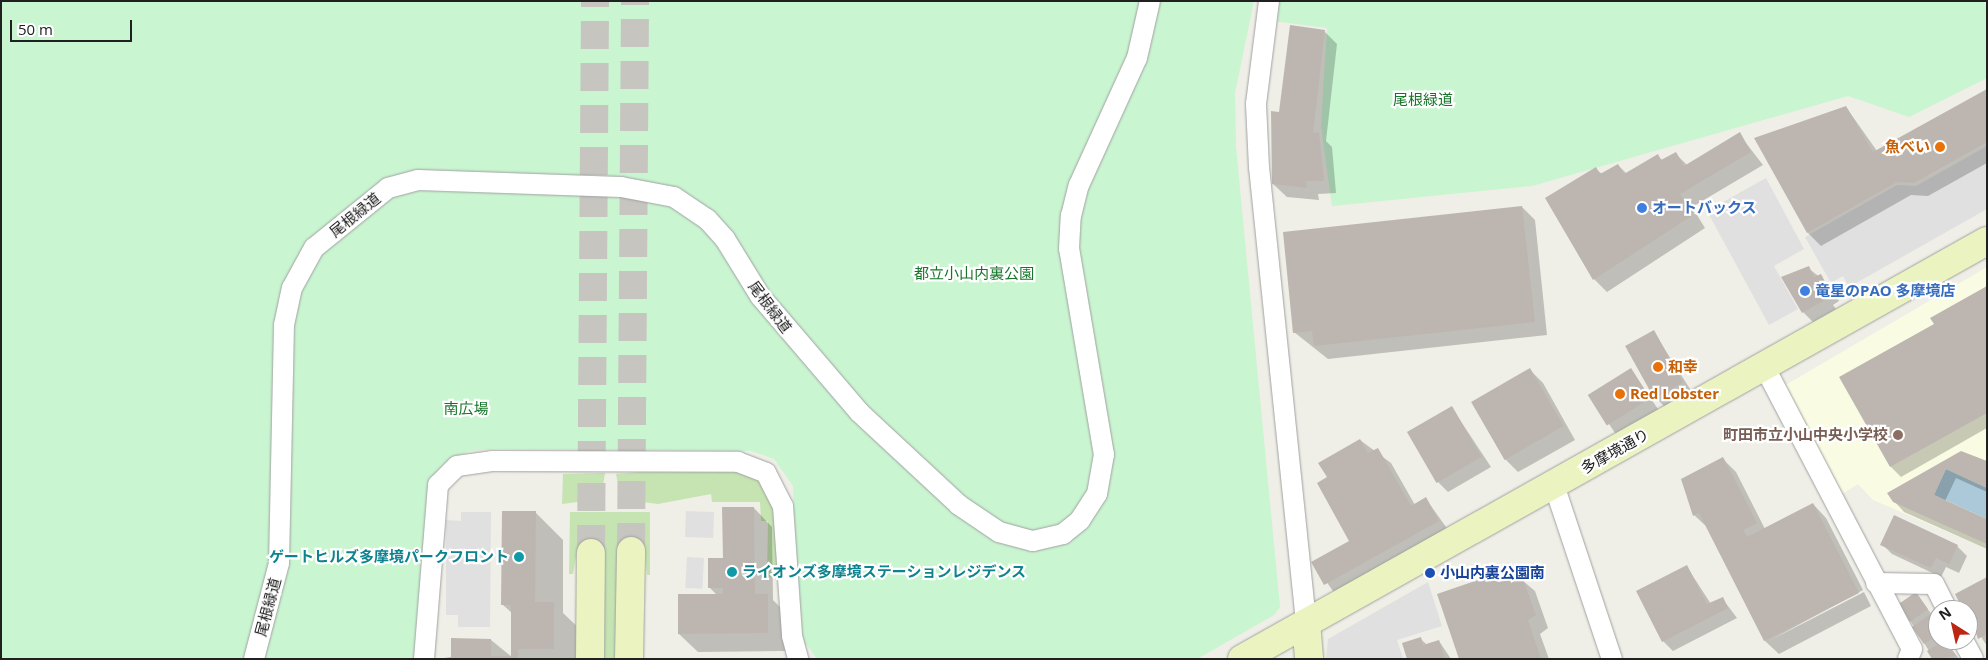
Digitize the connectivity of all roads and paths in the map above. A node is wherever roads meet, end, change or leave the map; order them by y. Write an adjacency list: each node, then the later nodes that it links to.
1 (1150, 1): 11 (street, 尾根緑道)
2 (1269, 1): 10 (street)
3 (1987, 241): 4 (street, 多摩境通り)
4 (1764, 366): 5 (street, 多摩境通り); 8 (street)
5 (1554, 485): 10 (street, 多摩境通り); 18 (street)
6 (630, 551): 14 (street)
7 (591, 553): 13 (street)
8 (1876, 583): 9 (street); 19 (street)
9 (1942, 600)
10 (1306, 623): 16 (street, 多摩境通り); 17 (street)
11 (254, 659)
12 (424, 659): 15 (street)
13 (590, 659)
14 (629, 659)
15 (798, 659)
16 (1242, 659)
17 (1310, 659)
18 (1612, 659)
19 (1908, 659)

